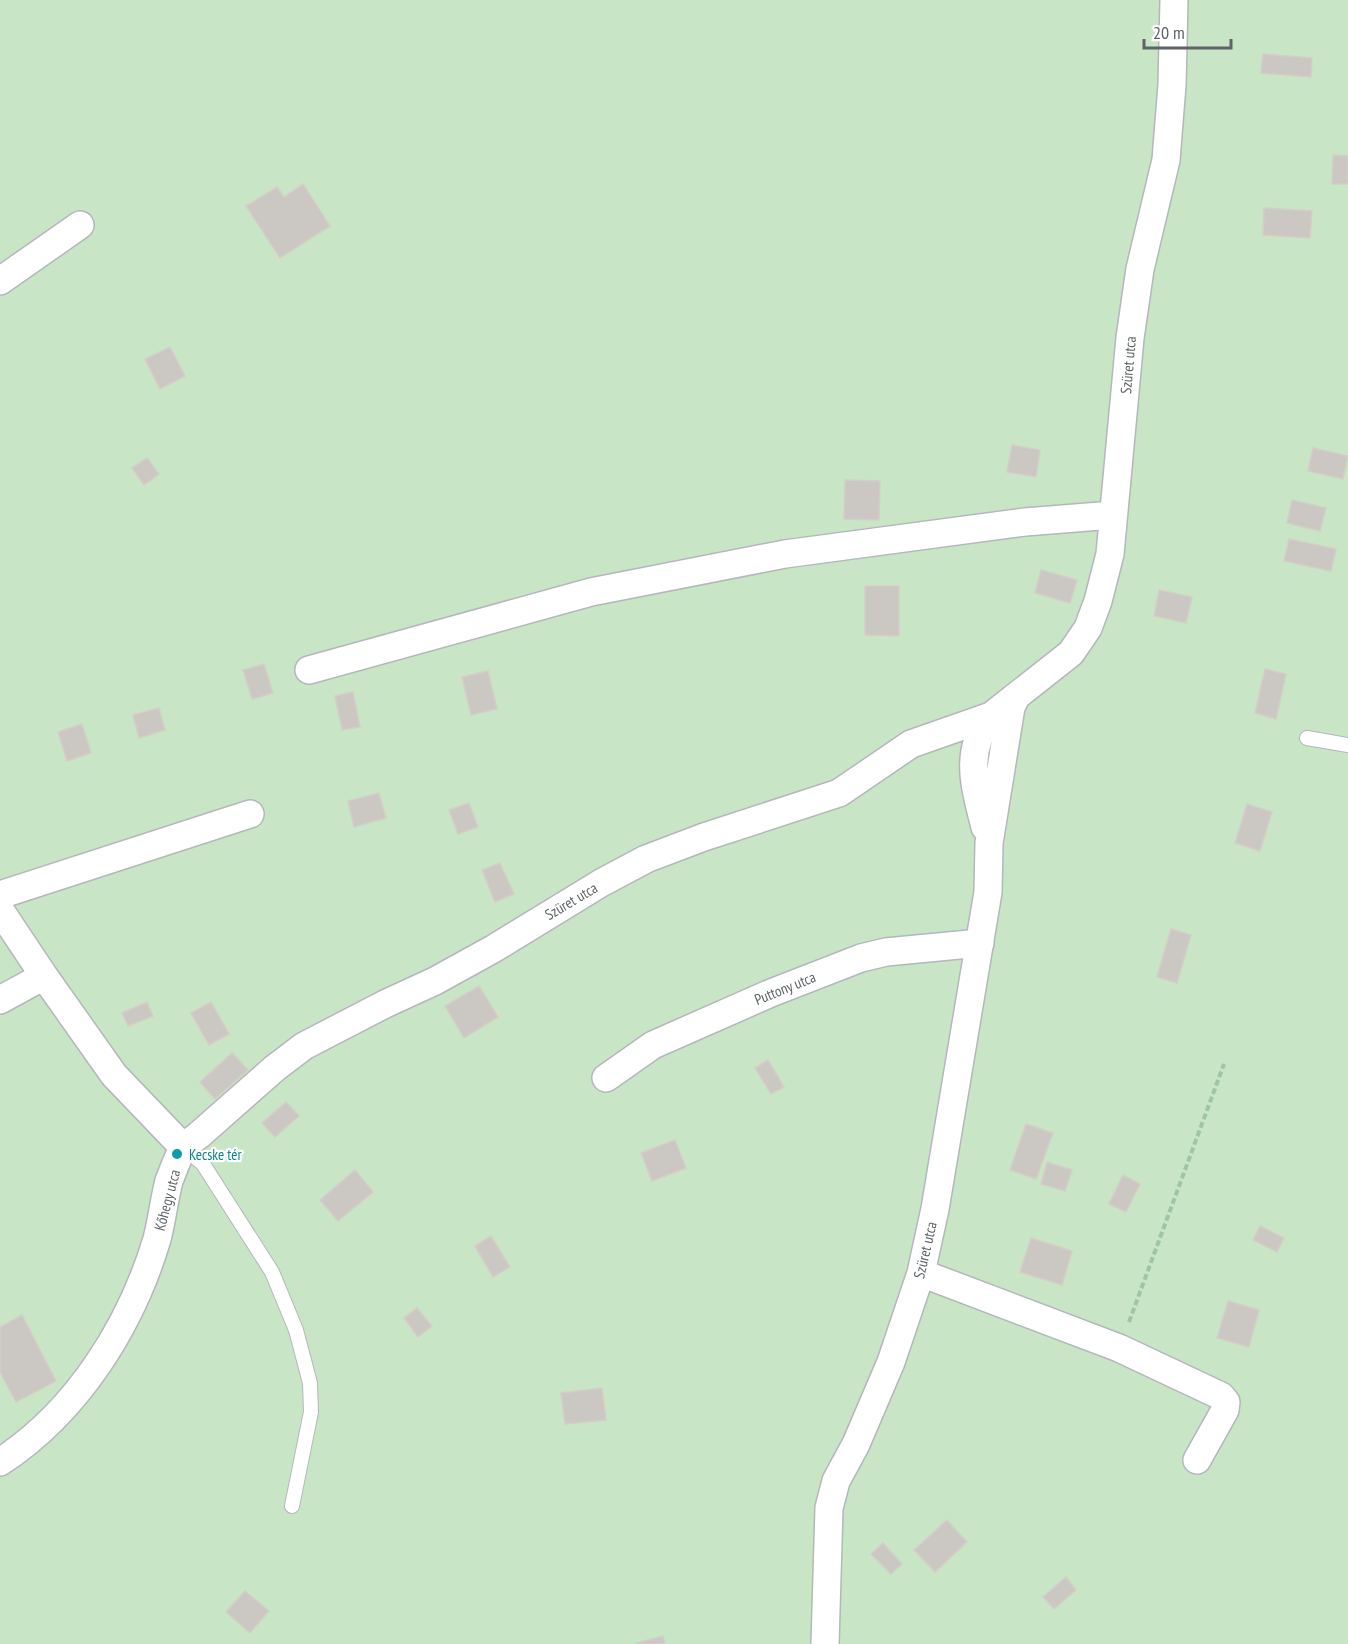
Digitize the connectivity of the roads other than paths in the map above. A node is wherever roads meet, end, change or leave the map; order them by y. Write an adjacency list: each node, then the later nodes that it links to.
1 (1174, 0): 4 (street, Szüret utca)
2 (80, 225): 3 (street)
3 (0, 281)
4 (1113, 515): 5 (street); 6 (street, Szüret utca)
5 (309, 670)
6 (1016, 697): 7 (street, Szüret utca); 11 (street, Szüret utca)
7 (991, 716): 11 (street, Szüret utca); 18 (street, Szüret utca)
8 (1307, 738): 9 (lane)
9 (1348, 745)
10 (250, 814): 12 (street)
11 (989, 843): 14 (street, Szüret utca)
12 (0, 895)
13 (0, 910): 15 (street)
14 (980, 943): 17 (street, Puttony utca); 19 (street, Szüret utca)
15 (44, 976): 16 (street); 18 (street)
16 (0, 1000)
17 (606, 1078)
18 (183, 1147): 21 (street, Kőhegy utca); 22 (lane)
19 (921, 1273): 20 (street); 23 (street, Szüret utca)
20 (1197, 1460)
21 (0, 1462)
22 (292, 1506)
23 (825, 1644)

